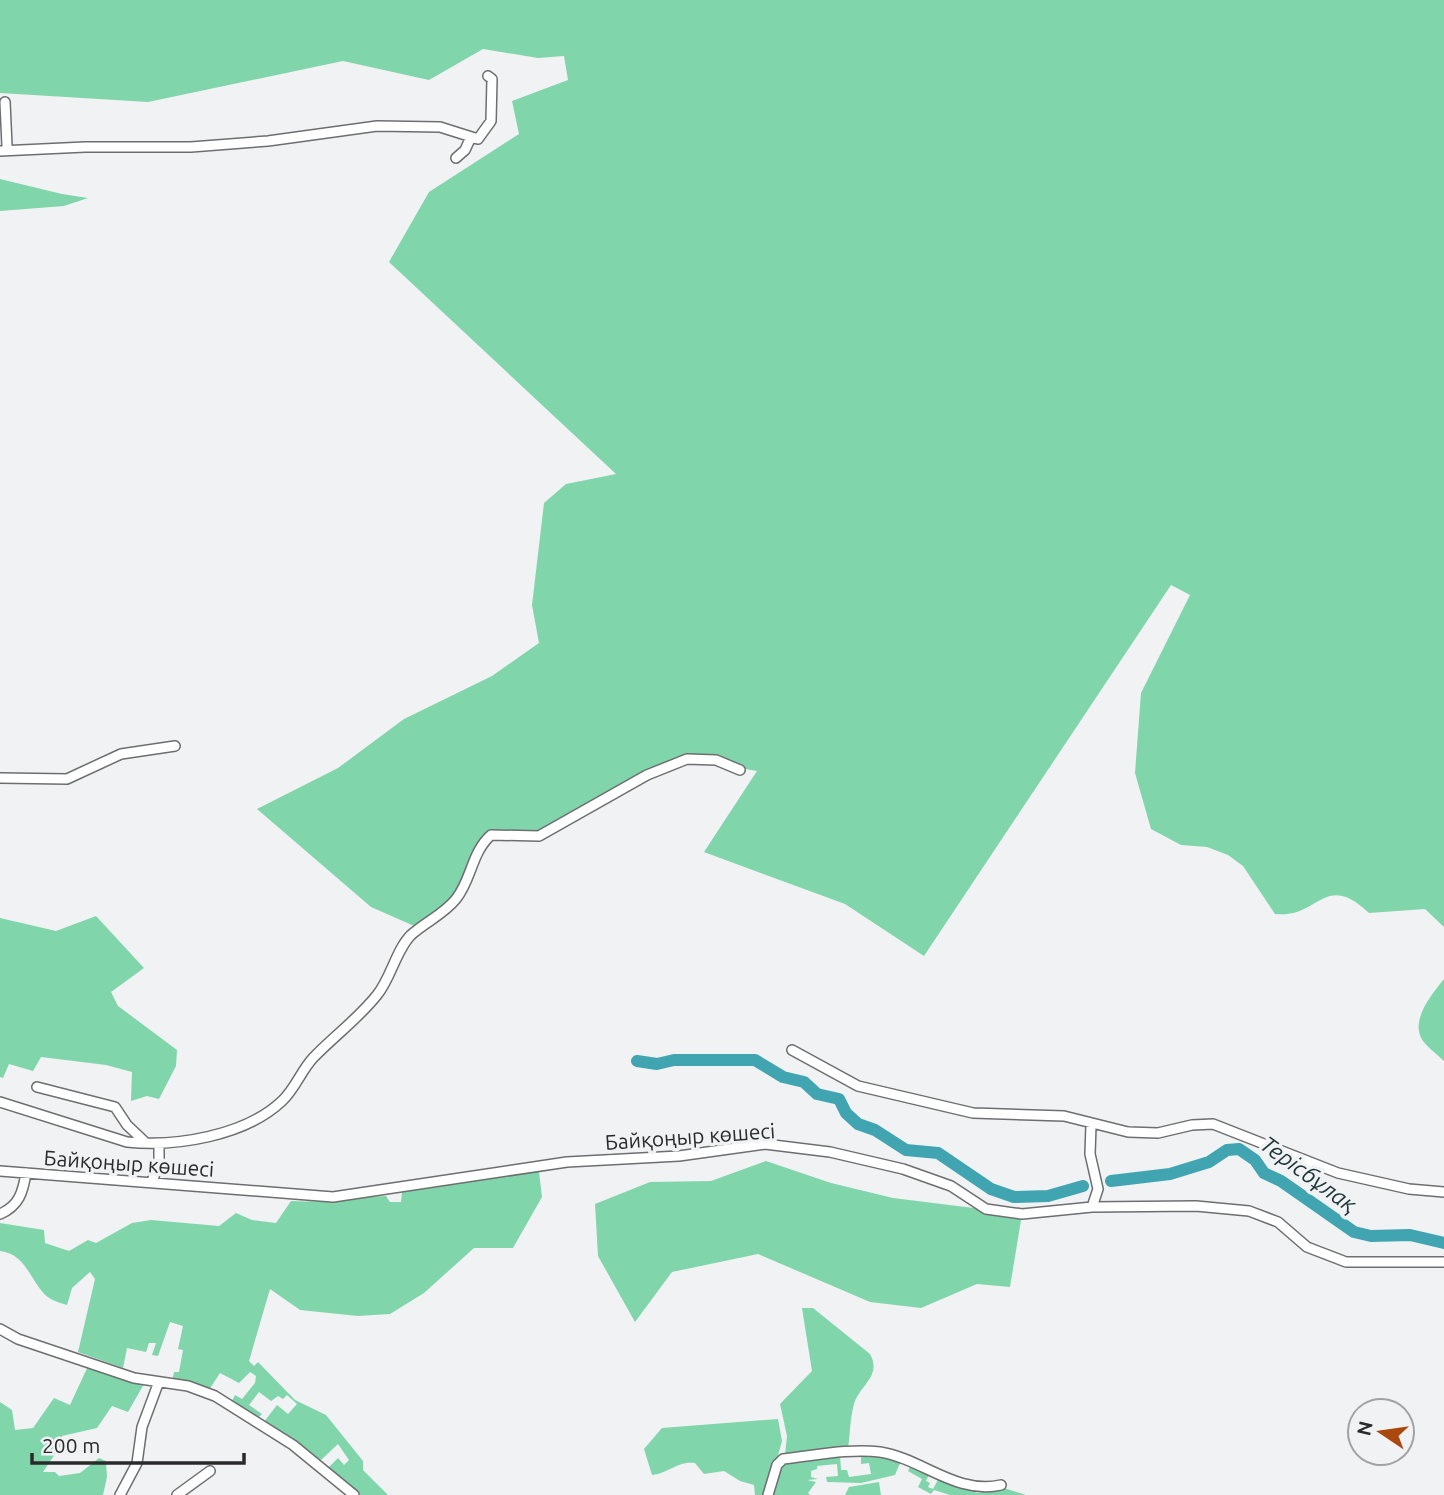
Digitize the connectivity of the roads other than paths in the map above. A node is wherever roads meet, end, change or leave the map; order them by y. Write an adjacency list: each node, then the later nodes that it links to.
1 (488, 76): 3 (street)
2 (5, 102): 5 (street)
3 (471, 137): 5 (street); 6 (street)
4 (151, 143): 5 (street)
5 (2, 148)
6 (456, 158)
7 (175, 746): 9 (street)
8 (740, 770): 15 (street)
9 (0, 778)
10 (792, 1050): 13 (street)
11 (37, 1087): 14 (street)
12 (0, 1102): 14 (street)
13 (1091, 1125): 19 (street); 20 (street)
14 (148, 1144): 15 (street)
15 (159, 1145): 18 (street)
16 (0, 1171): 17 (street, Байқоңыр көшесі)
17 (26, 1173): 18 (street, Байқоңыр көшесі); 21 (street)
18 (152, 1181): 20 (street, Байқоңыр көшесі)
19 (1444, 1192)
20 (1092, 1207): 22 (street, Байқоңыр көшесі)
21 (0, 1214)
22 (1444, 1262)
23 (0, 1329): 24 (street)
24 (158, 1384): 27 (street); 29 (street)
25 (210, 1471): 28 (street)
26 (1001, 1485): 30 (street)
27 (120, 1495)
28 (177, 1495)
29 (354, 1495)
30 (768, 1495)

